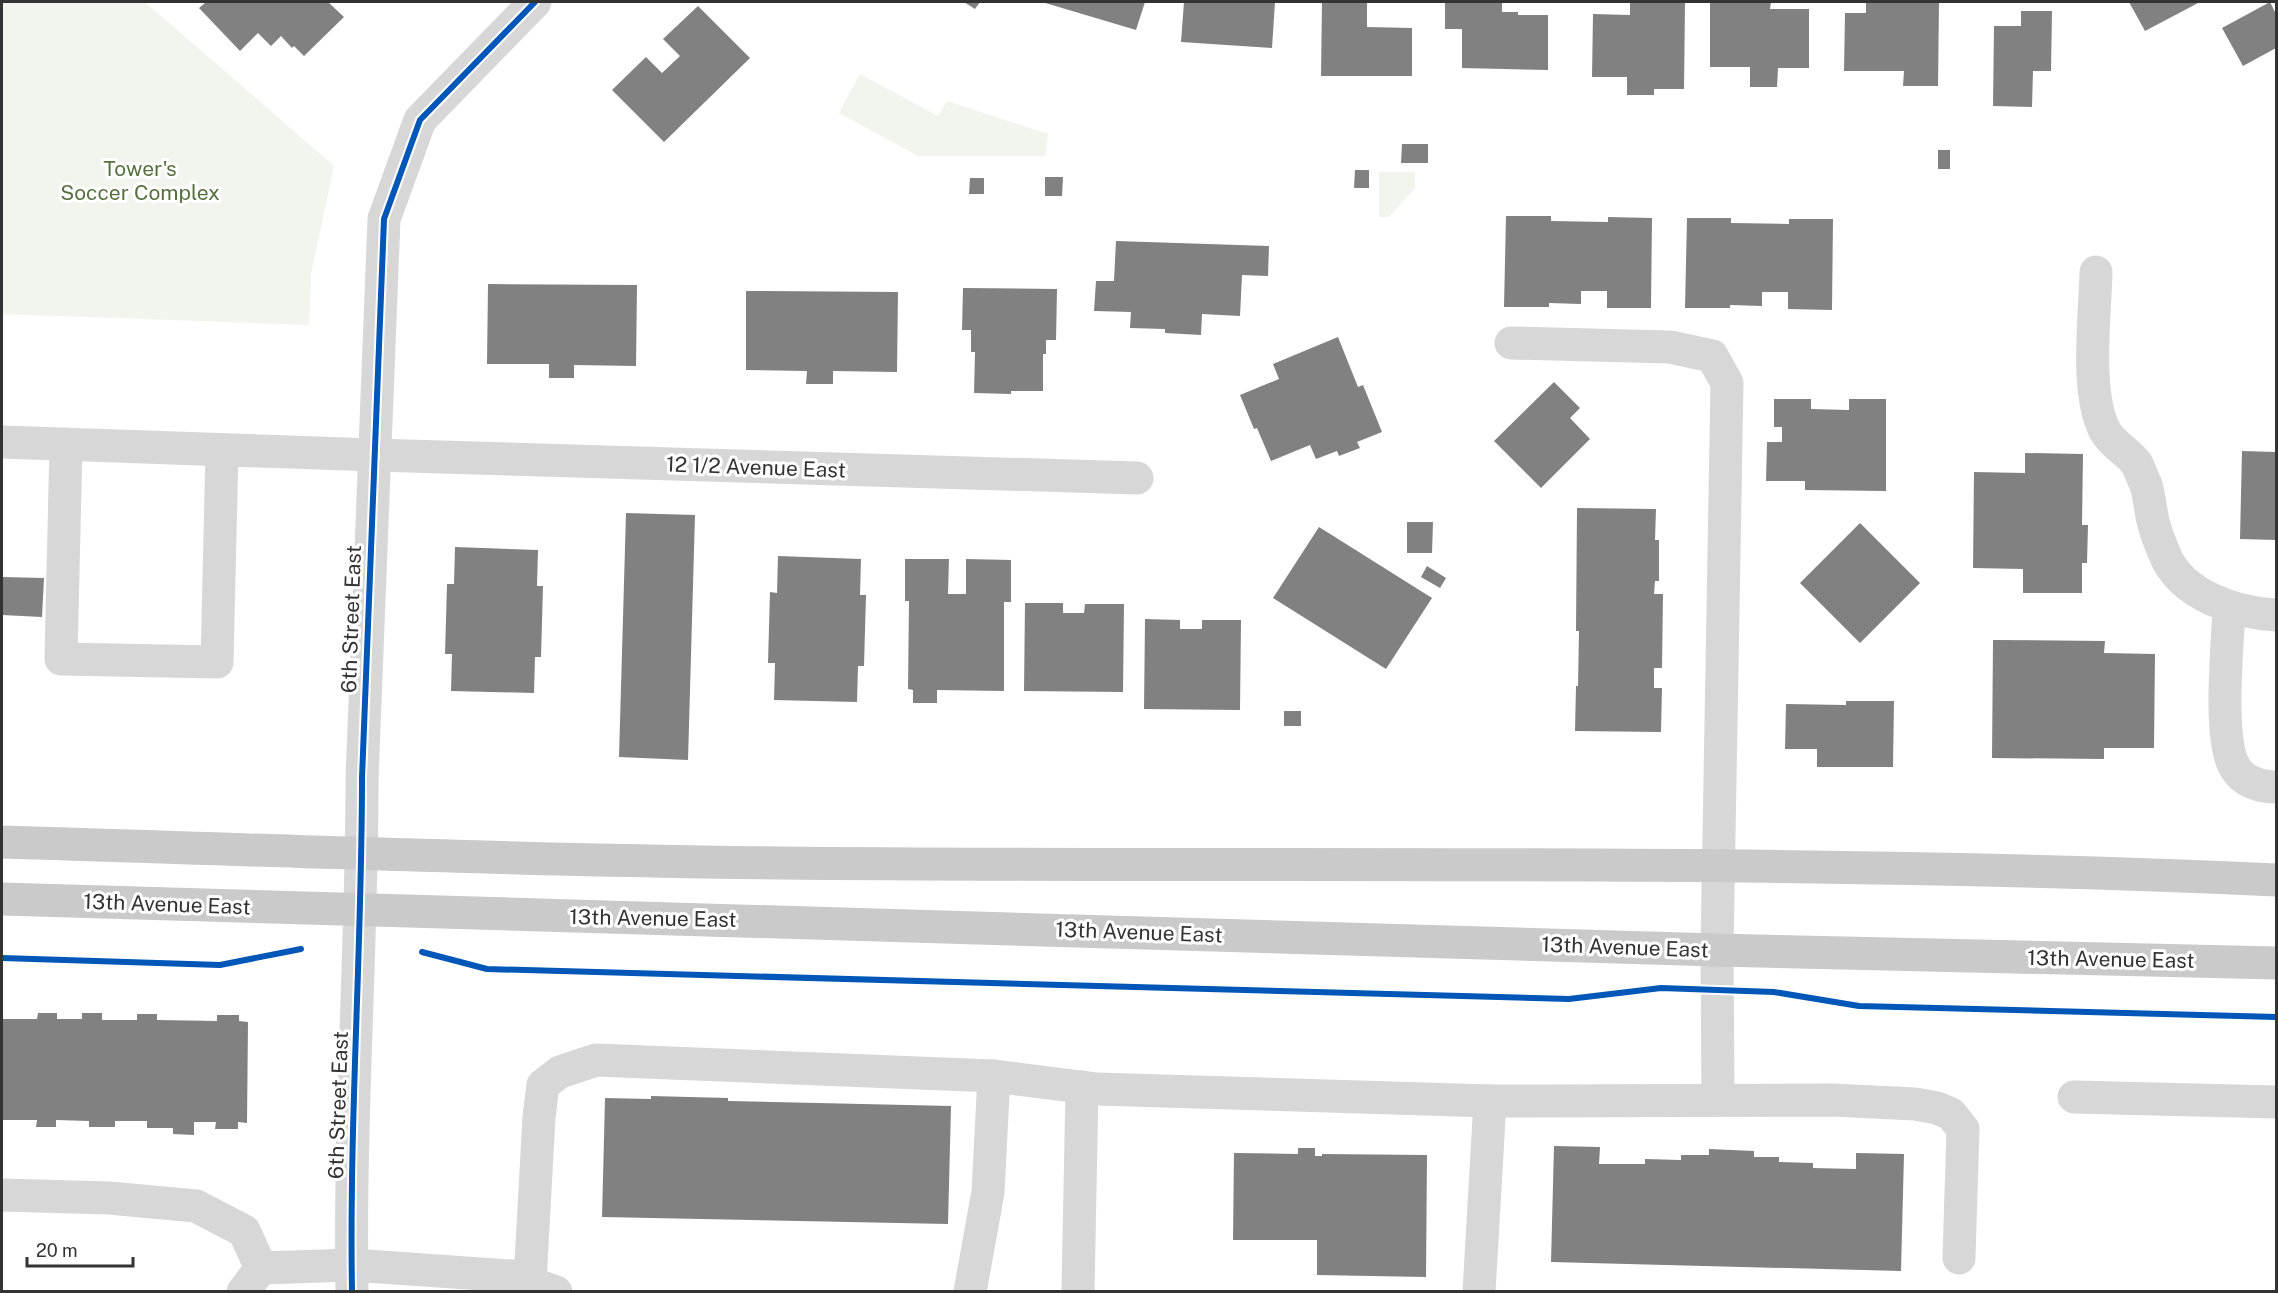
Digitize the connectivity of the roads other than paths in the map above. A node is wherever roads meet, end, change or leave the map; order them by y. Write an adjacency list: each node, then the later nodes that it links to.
1 (535, 2): 7 (street, 6th Street East)
2 (2096, 272): 9 (street)
3 (1511, 343): 14 (street)
4 (2, 442): 5 (street, 12 1/2 Avenue East)
5 (66, 444): 6 (street, 12 1/2 Avenue East); 6 (street)
6 (222, 450): 7 (street, 12 1/2 Avenue East)
7 (374, 455): 8 (street, 12 1/2 Avenue East); 13 (street, 6th Street East)
8 (1137, 478)
9 (2229, 607): 10 (street); 11 (street)
10 (2277, 615)
11 (2277, 787)
12 (2, 842): 13 (main road)
13 (362, 854): 14 (main road); 17 (street, 6th Street East)
14 (1718, 867): 15 (main road); 18 (street)
15 (2277, 880)
16 (2, 899): 17 (main road, 13th Avenue East)
17 (360, 910): 18 (main road, 13th Avenue East); 28 (street, 6th Street East)
18 (1717, 950): 19 (main road, 13th Avenue East); 23 (street)
19 (2277, 963)
20 (994, 1076): 21 (street); 30 (street); 31 (street)
21 (1082, 1087): 24 (street); 32 (street)
22 (2074, 1097): 25 (street)
23 (1718, 1100): 24 (street); 27 (street)
24 (1490, 1101): 33 (street)
25 (2277, 1102)
26 (2, 1195): 29 (street)
27 (1959, 1258)
28 (352, 1278): 29 (street); 30 (street)
29 (252, 1280)
30 (543, 1287)
31 (970, 1292)
32 (1078, 1292)
33 (1479, 1292)

